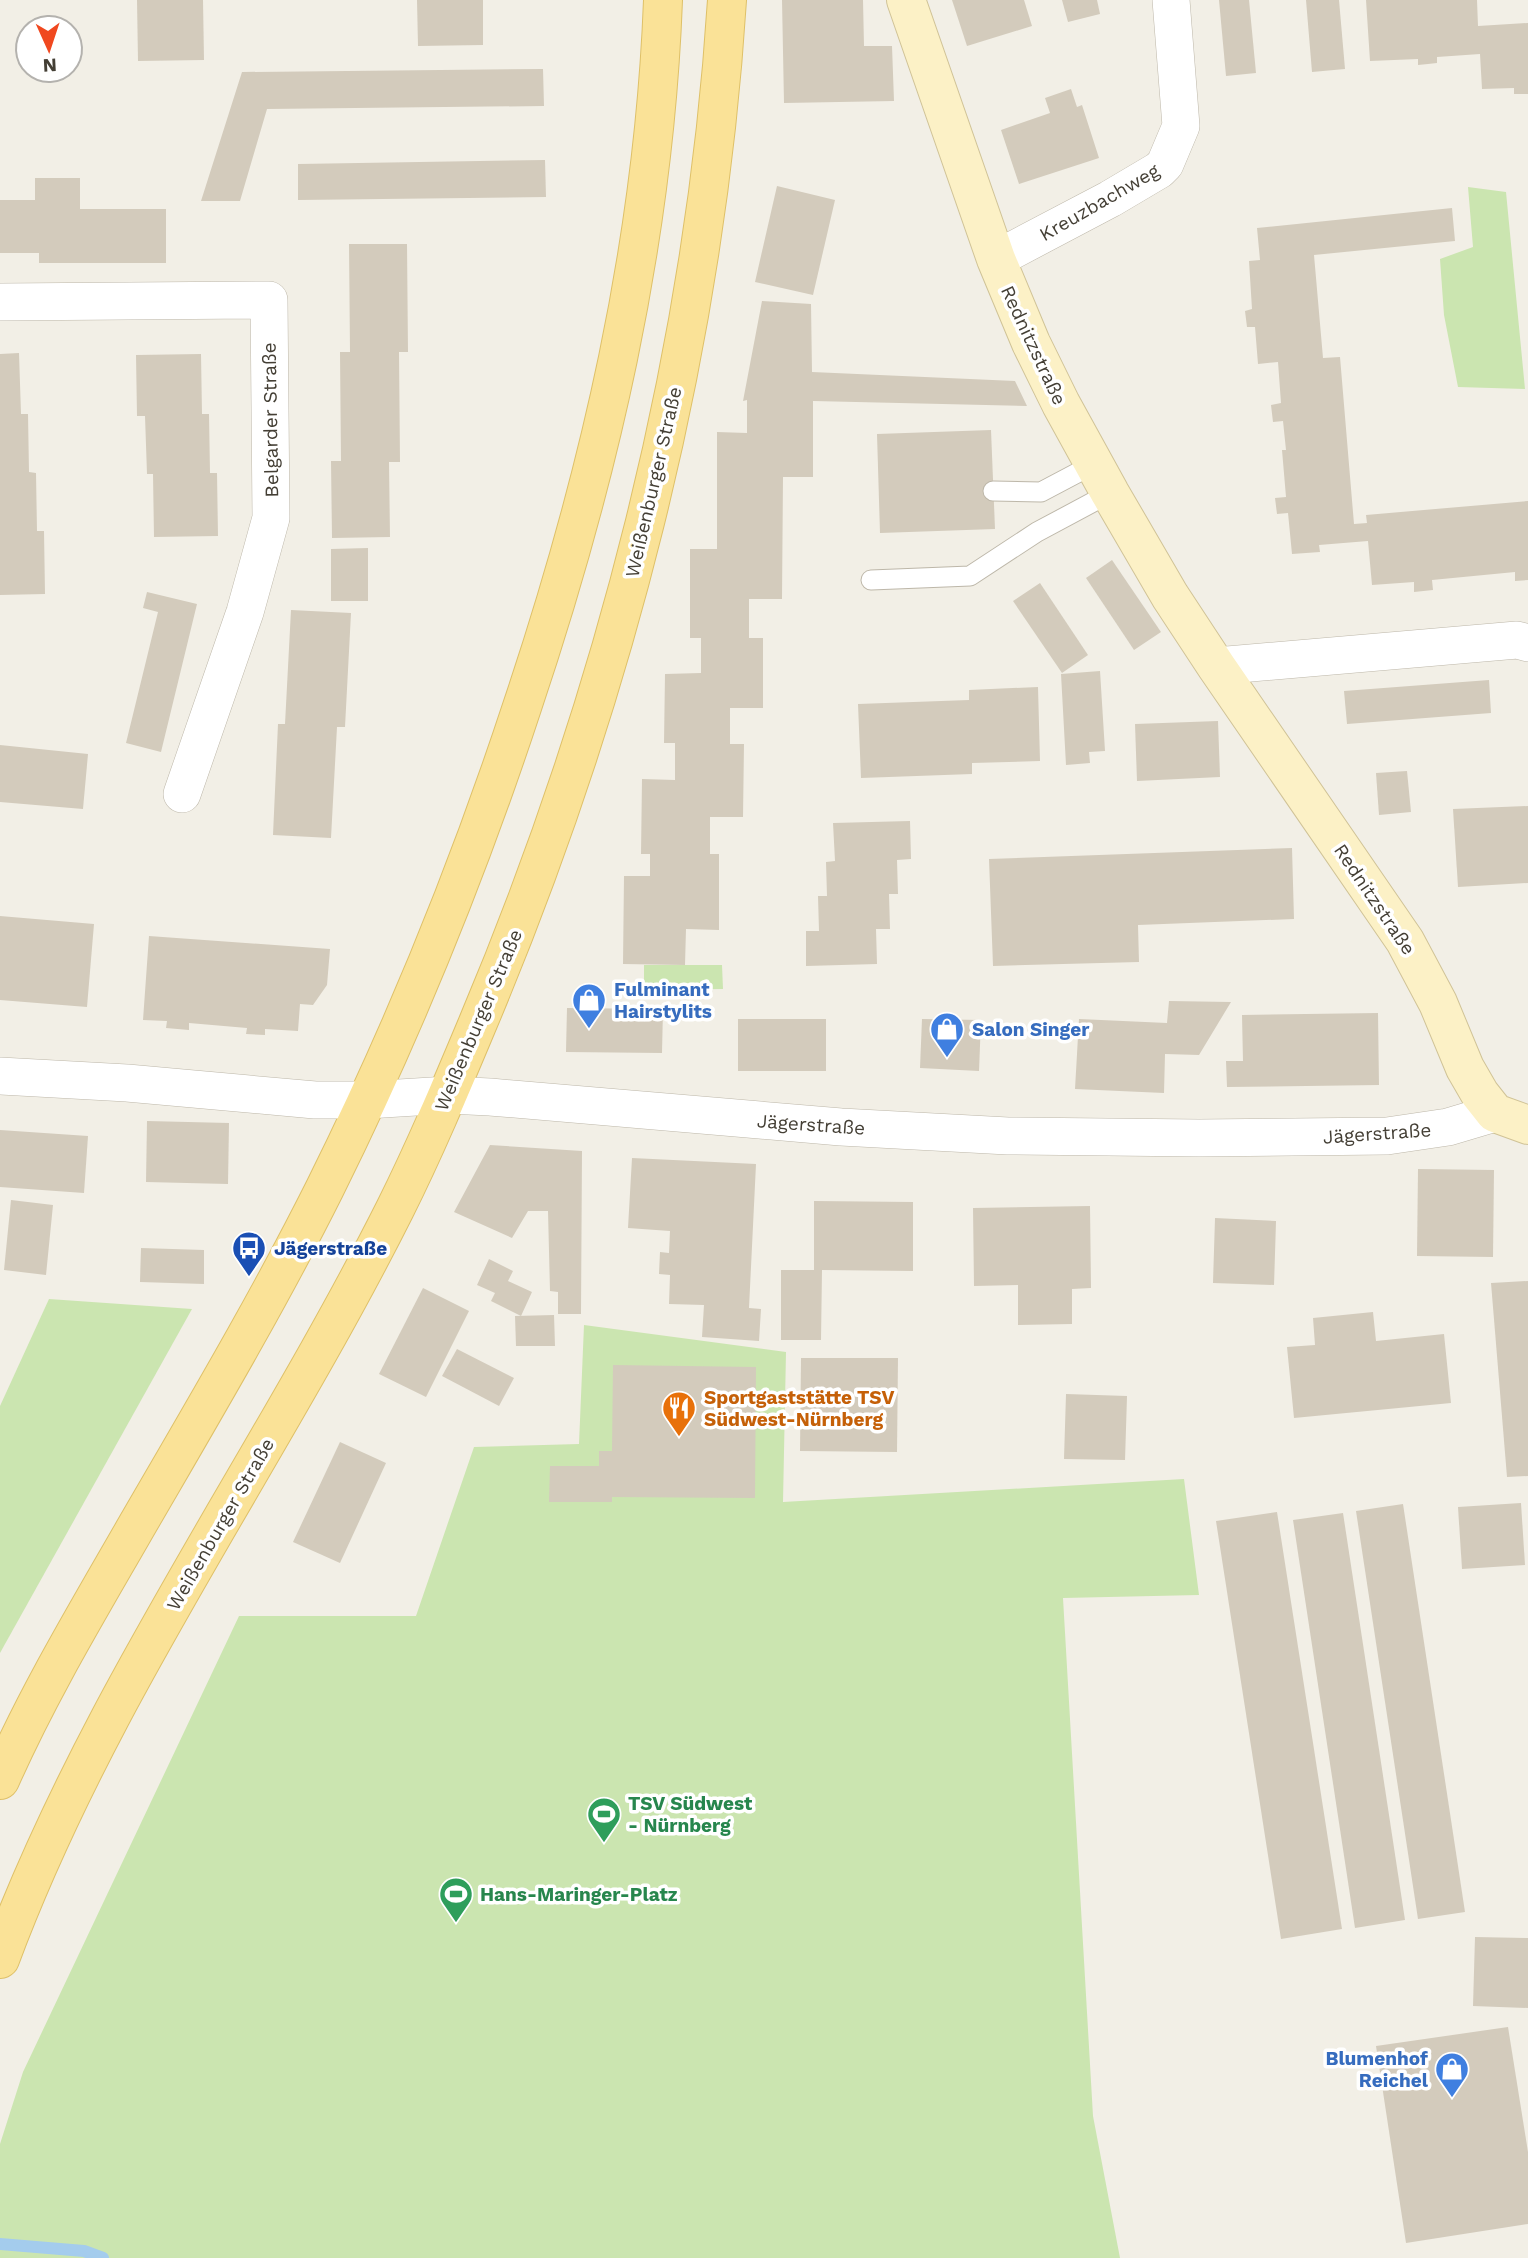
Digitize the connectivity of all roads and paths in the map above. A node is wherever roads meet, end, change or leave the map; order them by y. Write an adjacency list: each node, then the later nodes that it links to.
1 (663, 0): 15 (main road)
2 (727, 0): 14 (main road, Weißenburger Straße)
3 (906, 0): 5 (main road, Rednitzstraße)
4 (1171, 0): 5 (street, Kreuzbachweg)
5 (996, 258): 7 (main road, Rednitzstraße)
6 (0, 302): 12 (street, Belgarder Straße)
7 (1102, 479): 8 (lane); 9 (lane); 11 (main road, Rednitzstraße)
8 (993, 491)
9 (871, 580)
10 (1528, 643): 11 (street)
11 (1216, 666): 16 (main road, Rednitzstraße)
12 (182, 794)
13 (0, 1076): 15 (street, Jägerstraße)
14 (448, 1095): 15 (street, Jägerstraße); 16 (street, Jägerstraße); 18 (main road, Weißenburger Straße)
15 (367, 1100): 17 (main road)
16 (1511, 1119)
17 (0, 1780)
18 (0, 1959)

